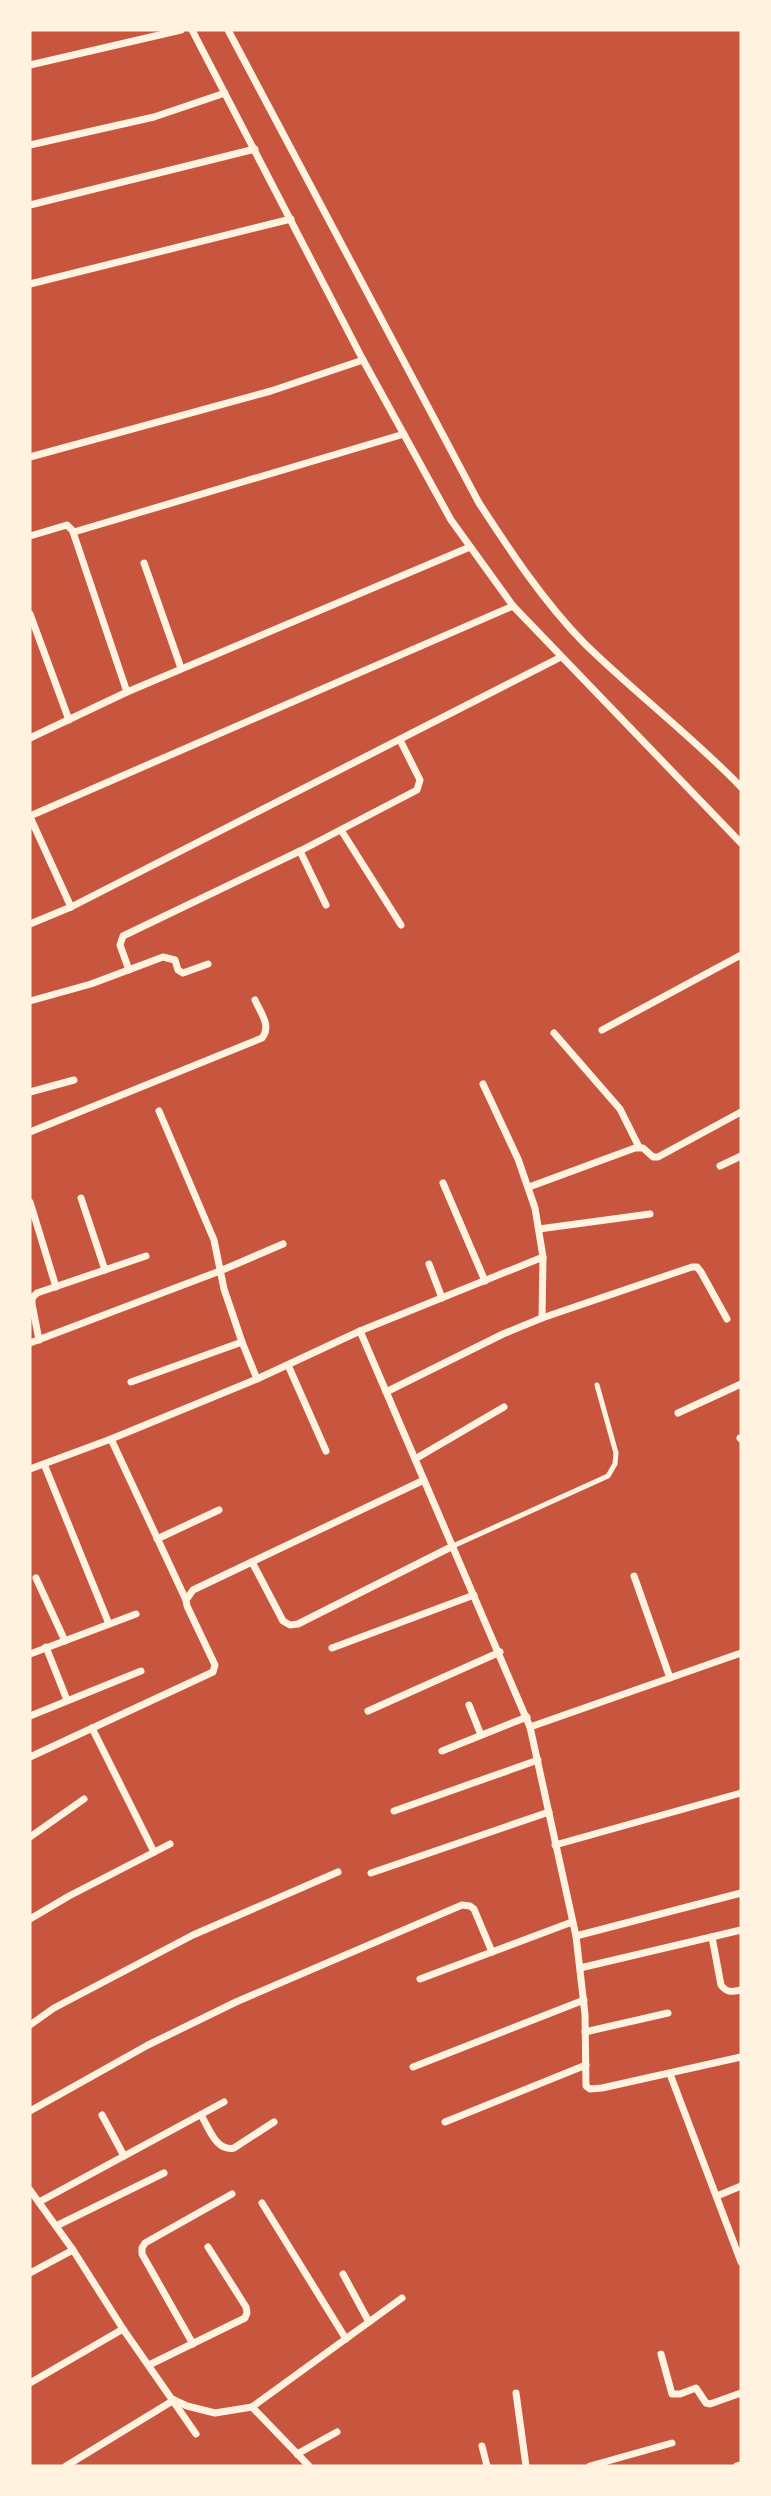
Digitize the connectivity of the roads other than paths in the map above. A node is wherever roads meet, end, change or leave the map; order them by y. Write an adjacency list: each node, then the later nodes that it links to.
1 (181, 30): 4 (street)
2 (192, 30): 5 (street)
3 (228, 30): 26 (street)
4 (30, 65)
5 (225, 93): 6 (street); 7 (street)
6 (30, 145)
7 (255, 149): 8 (street); 9 (street)
8 (30, 205)
9 (291, 219): 10 (street); 11 (street)
10 (30, 284)
11 (363, 360): 12 (street); 13 (street)
12 (404, 434): 14 (street); 16 (street)
13 (30, 457)
14 (73, 532): 15 (street); 22 (street)
15 (30, 536)
16 (470, 547): 18 (street); 21 (street)
17 (144, 562): 21 (street)
18 (513, 606): 20 (street); 27 (street)
19 (30, 614): 23 (street)
20 (561, 657): 25 (street); 29 (street)
21 (181, 668): 22 (street)
22 (127, 692): 23 (street)
23 (69, 720): 24 (street)
24 (30, 738)
25 (400, 740): 28 (street); 32 (street)
26 (741, 787)
27 (30, 816): 32 (street)
28 (341, 830): 30 (street); 34 (street)
29 (741, 843)
30 (300, 851): 31 (street); 37 (street)
31 (326, 905)
32 (71, 907): 33 (street)
33 (30, 924)
34 (401, 925)
35 (741, 956): 40 (street)
36 (208, 964): 37 (street)
37 (129, 970): 39 (street)
38 (255, 1000): 47 (street)
39 (30, 1001)
40 (602, 1030)
41 (554, 1033): 48 (street)
42 (74, 1080): 44 (street)
43 (483, 1084): 52 (street)
44 (30, 1092)
45 (159, 1111): 62 (street)
46 (741, 1112): 48 (street)
47 (30, 1132)
48 (639, 1147): 52 (street)
49 (741, 1156): 50 (street)
50 (720, 1166)
51 (443, 1183): 63 (street)
52 (529, 1187): 56 (street)
53 (82, 1198): 61 (street)
54 (30, 1202): 64 (street)
55 (650, 1214): 56 (street)
56 (539, 1229): 59 (street)
57 (283, 1244): 62 (street)
58 (146, 1256): 61 (street)
59 (543, 1257): 63 (street); 66 (street)
60 (429, 1264): 65 (street)
61 (104, 1270): 64 (street)
62 (220, 1271): 69 (street); 70 (street)
63 (485, 1281): 65 (street)
64 (56, 1287): 69 (street)
65 (442, 1298): 68 (street)
66 (542, 1318): 67 (street); 77 (street)
67 (727, 1319)
68 (360, 1331): 72 (street); 77 (street)
69 (39, 1340): 71 (street)
70 (242, 1342): 73 (street); 74 (street)
71 (30, 1343)
72 (288, 1364): 73 (street); 81 (street)
73 (257, 1378): 80 (street)
74 (131, 1382)
75 (741, 1384): 79 (street)
76 (597, 1385): 88 (lane)
77 (386, 1392): 82 (street)
78 (504, 1407): 82 (street)
79 (678, 1413)
80 (111, 1439): 83 (street); 87 (street)
81 (326, 1451)
82 (415, 1459): 85 (street)
83 (44, 1464): 84 (street); 95 (street)
84 (30, 1469)
85 (424, 1480): 88 (street); 89 (street)
86 (219, 1510): 87 (street)
87 (158, 1539): 93 (street)
88 (453, 1546): 89 (street); 92 (street)
89 (252, 1562): 93 (street)
90 (634, 1576): 103 (street)
91 (36, 1578): 96 (street)
92 (474, 1595): 98 (street); 99 (street)
93 (186, 1600): 110 (street)
94 (136, 1614): 95 (street)
95 (109, 1624): 96 (street)
96 (65, 1641): 97 (street)
97 (46, 1647): 101 (street); 104 (street)
98 (332, 1648)
99 (500, 1653): 106 (street); 108 (street)
100 (741, 1653): 103 (street)
101 (30, 1654)
102 (141, 1671): 104 (street)
103 (670, 1678): 109 (street)
104 (67, 1700): 107 (street)
105 (469, 1705): 111 (street)
106 (368, 1710)
107 (30, 1716)
108 (527, 1717): 109 (street); 111 (street)
109 (530, 1727): 114 (street)
110 (92, 1728): 113 (street); 122 (street)
111 (481, 1735): 112 (street)
112 (442, 1751)
113 (30, 1756)
114 (538, 1760): 117 (street); 118 (street)
115 (741, 1793): 121 (street)
116 (84, 1799): 119 (street)
117 (394, 1811)
118 (548, 1812): 121 (street); 124 (street)
119 (30, 1837)
120 (170, 1844): 122 (street)
121 (555, 1845): 127 (street)
122 (154, 1852): 126 (street)
123 (338, 1872): 137 (street)
124 (372, 1873)
125 (741, 1893): 129 (street)
126 (30, 1919)
127 (572, 1922): 129 (street); 131 (street)
128 (741, 1930): 130 (street)
129 (576, 1936): 132 (street)
130 (712, 1937): 132 (street); 134 (street)
131 (492, 1952): 133 (street); 144 (street)
132 (580, 1968): 135 (street)
133 (421, 1979)
134 (741, 1990)
135 (584, 2000): 138 (street); 141 (street)
136 (668, 2013): 138 (street)
137 (30, 2025)
138 (585, 2032): 140 (street)
139 (741, 2057): 142 (street)
140 (586, 2065): 142 (street); 148 (street)
141 (412, 2067)
142 (670, 2074): 154 (street)
143 (224, 2102): 146 (street)
144 (30, 2111)
145 (102, 2115): 149 (street)
146 (201, 2115): 147 (street); 149 (street)
147 (274, 2122)
148 (445, 2122)
149 (124, 2156): 155 (street)
150 (163, 2173): 157 (street)
151 (741, 2186): 154 (street)
152 (30, 2190): 155 (street)
153 (232, 2194): 167 (street)
154 (717, 2196): 160 (street)
155 (39, 2202): 157 (street)
156 (262, 2203): 166 (street)
157 (56, 2226): 159 (street)
158 (208, 2247): 167 (street)
159 (73, 2250): 161 (street); 165 (street)
160 (741, 2260)
161 (30, 2273)
162 (343, 2274): 164 (street)
163 (402, 2298): 164 (street)
164 (369, 2322): 166 (street)
165 (123, 2329): 169 (street); 170 (street)
166 (346, 2339): 174 (street)
167 (193, 2344): 169 (street)
168 (661, 2354): 172 (street)
169 (149, 2365): 173 (street)
170 (30, 2383)
171 (516, 2393): 184 (street)
172 (741, 2393)
173 (174, 2400): 174 (street); 176 (street); 181 (street)
174 (252, 2407): 179 (street)
175 (337, 2432): 179 (street)
176 (196, 2434)
177 (671, 2443): 180 (street)
178 (482, 2446): 183 (street)
179 (297, 2454): 182 (street)
180 (596, 2465)
181 (66, 2466)
182 (309, 2466)
183 (487, 2466)
184 (526, 2466)

